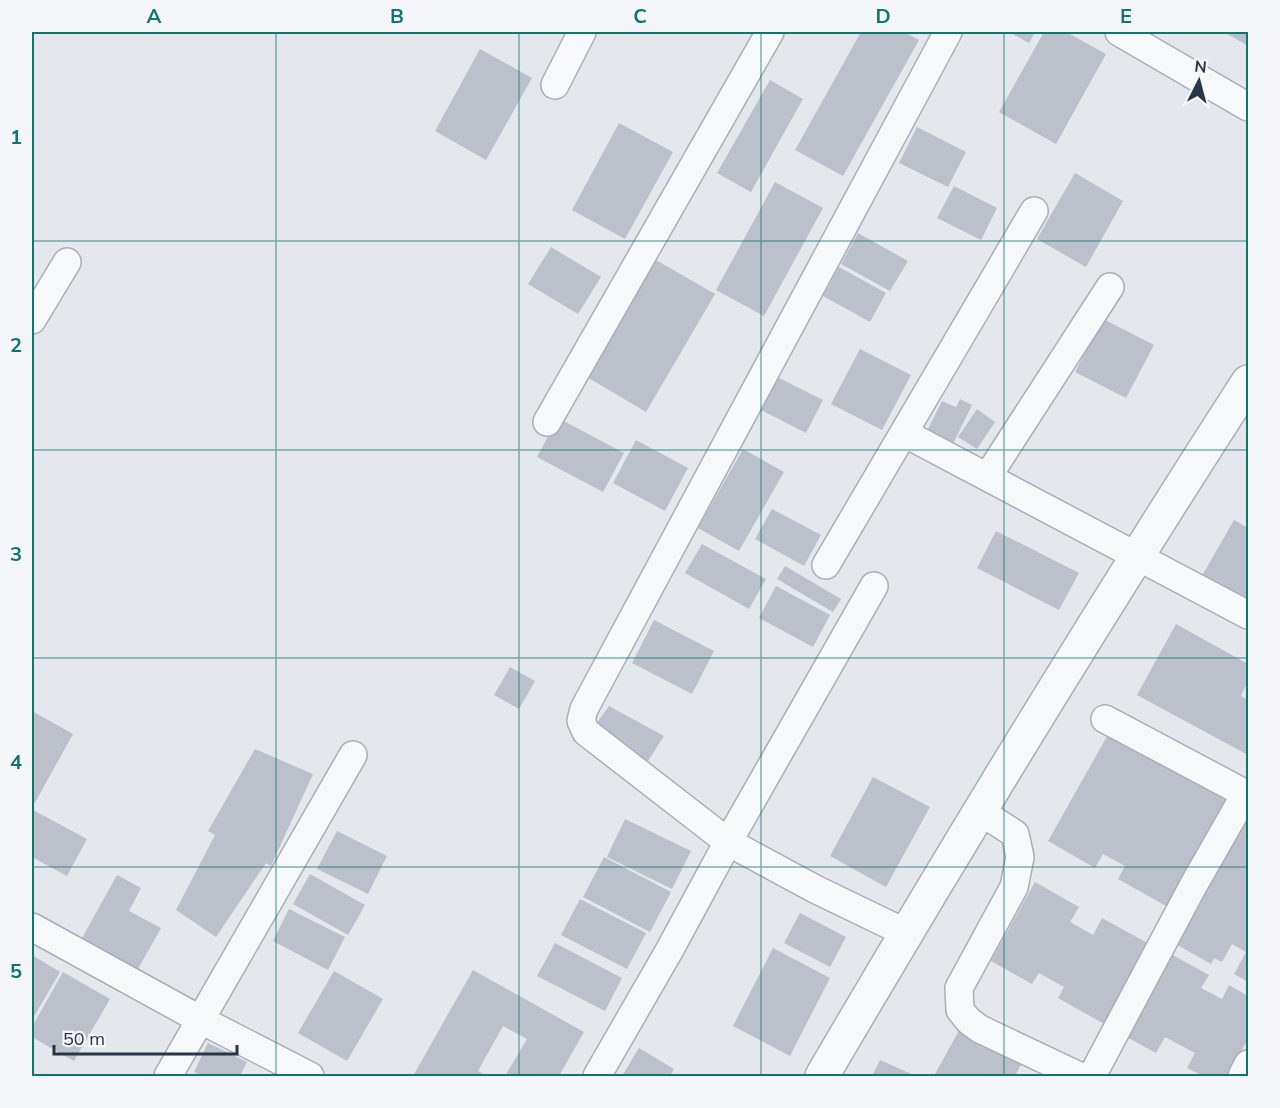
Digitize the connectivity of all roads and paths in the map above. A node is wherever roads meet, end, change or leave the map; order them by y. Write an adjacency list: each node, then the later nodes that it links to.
1 (582, 32): 5 (street)
2 (770, 32): 12 (street)
3 (948, 32): 23 (street)
4 (1119, 32): 6 (street)
5 (555, 85)
6 (1246, 100)
7 (1034, 211): 13 (street)
8 (68, 262): 10 (street)
9 (1110, 287): 14 (street)
10 (32, 320)
11 (1248, 382): 15 (street)
12 (547, 422)
13 (904, 433): 14 (street); 16 (street)
14 (988, 476): 15 (street)
15 (1136, 556): 18 (street); 22 (street)
16 (826, 565)
17 (874, 586): 23 (street)
18 (1248, 615)
19 (1105, 719): 21 (street)
20 (353, 754): 26 (street)
21 (1247, 794): 33 (street)
22 (981, 812): 25 (street); 32 (street)
23 (728, 842): 25 (street); 30 (street)
24 (32, 927): 26 (street)
25 (906, 933): 31 (street)
26 (201, 1020): 28 (street); 29 (street)
27 (1248, 1064): 34 (street)
28 (168, 1077)
29 (310, 1077)
30 (597, 1077)
31 (822, 1077)
32 (1079, 1077)
33 (1092, 1077)
34 (1242, 1077)

